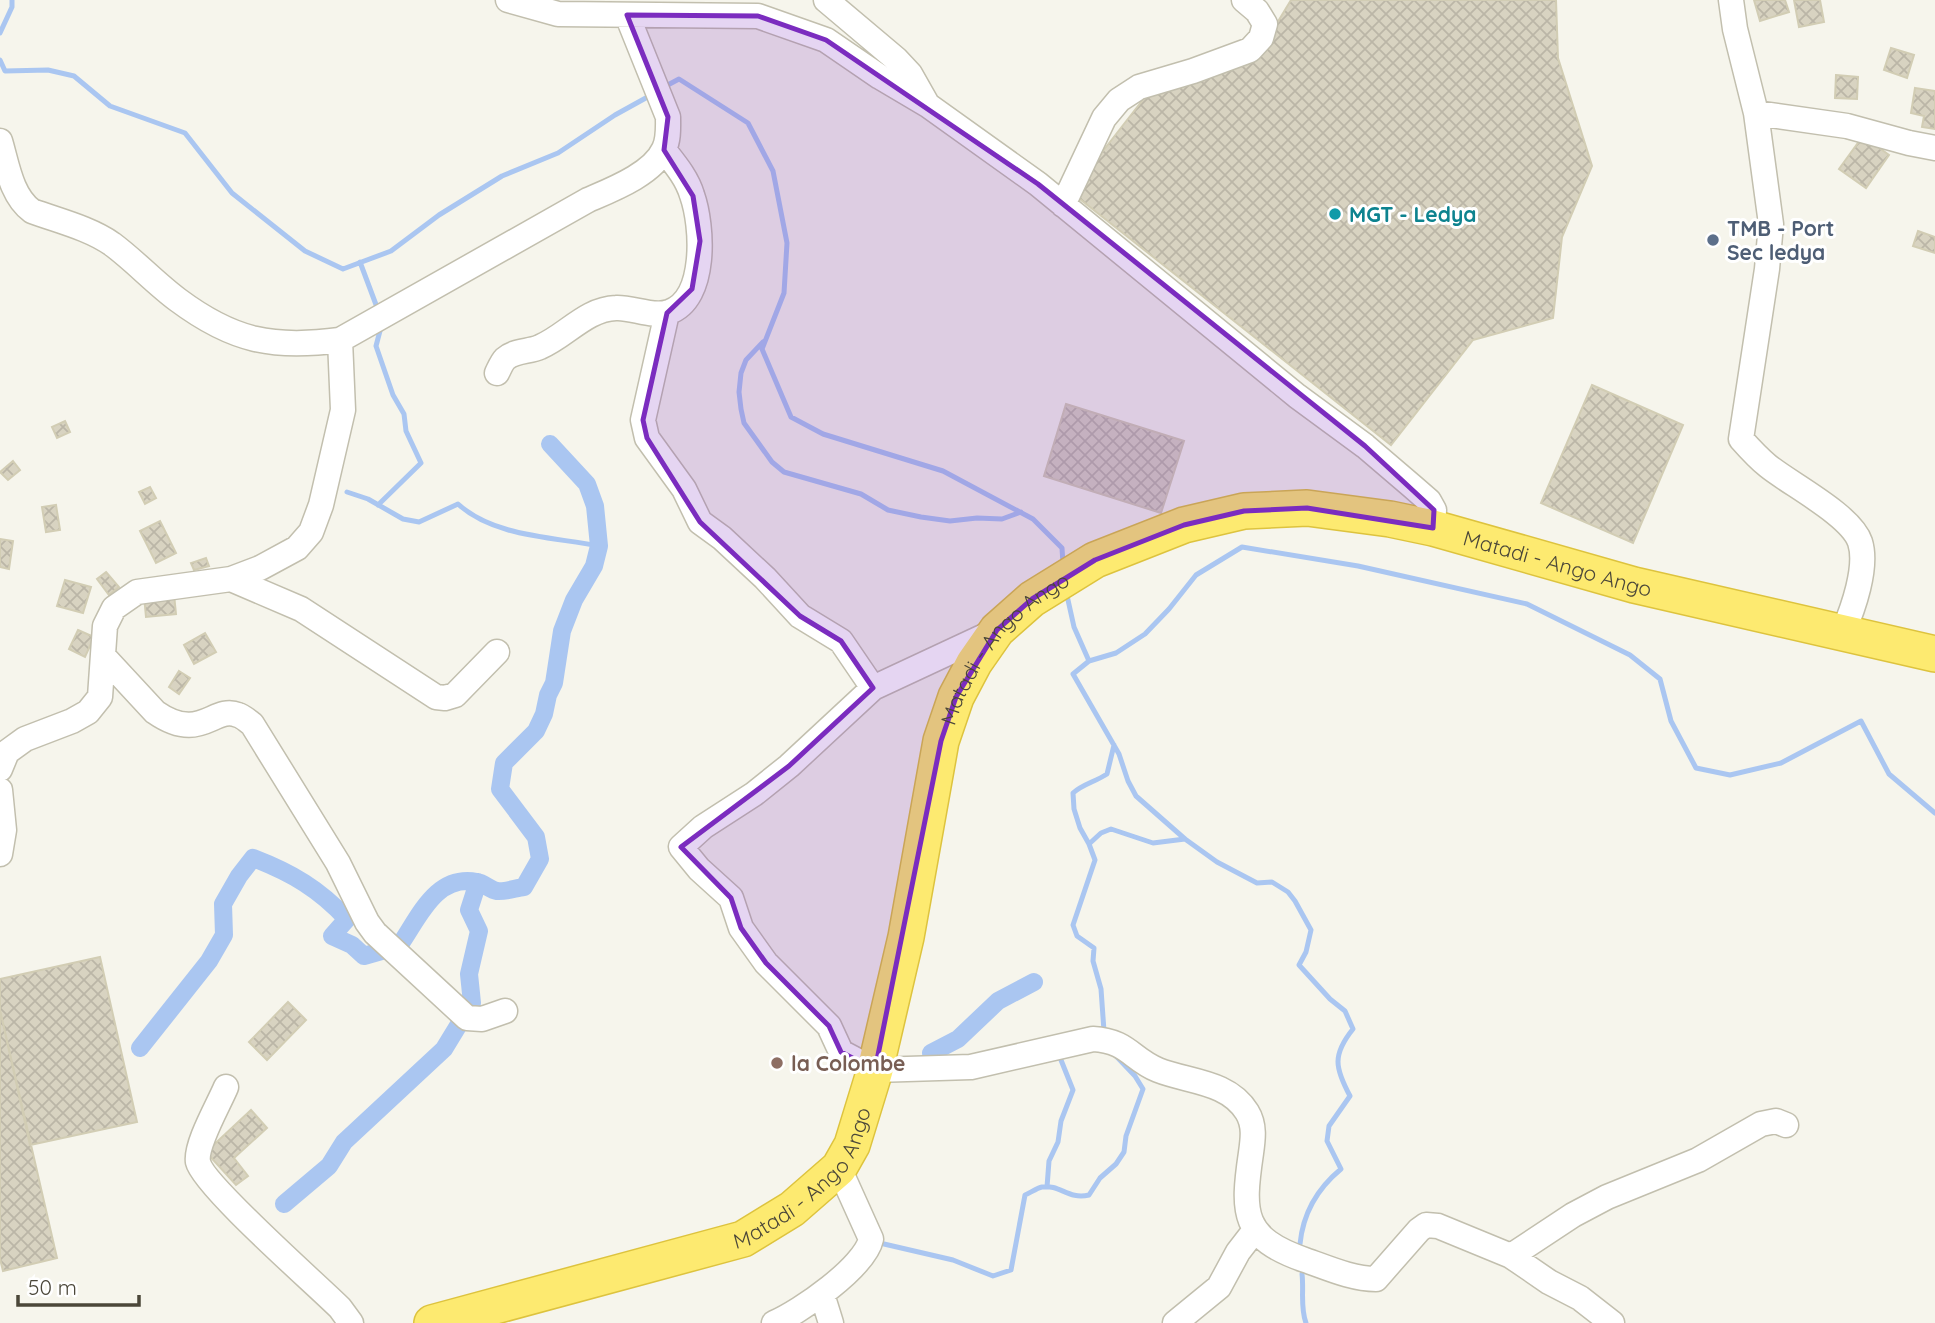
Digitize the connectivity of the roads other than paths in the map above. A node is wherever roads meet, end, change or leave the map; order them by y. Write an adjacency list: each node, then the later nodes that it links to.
1 (508, 0): 5 (street)
2 (826, 0): 6 (street)
3 (1244, 0): 11 (street)
4 (1731, 0): 7 (street)
5 (627, 15): 6 (street); 10 (street)
6 (929, 106): 11 (street)
7 (1756, 113): 9 (street); 18 (street)
8 (0, 141): 13 (street)
9 (1935, 148)
10 (664, 150): 12 (street); 13 (street)
11 (1063, 205): 15 (street)
12 (667, 313): 14 (street); 22 (street)
13 (340, 340): 16 (street)
14 (497, 373)
15 (1433, 528): 17 (highway, Matadi - Ango Ango); 18 (highway, Matadi - Ango Ango)
16 (231, 579): 19 (street); 21 (street)
17 (997, 630): 22 (street); 27 (highway, Matadi - Ango Ango)
18 (1843, 632): 20 (highway, Matadi - Ango Ango)
19 (498, 652)
20 (1935, 654)
21 (104, 657): 23 (street); 26 (street)
22 (873, 688): 27 (street)
23 (0, 769)
24 (0, 790): 25 (street)
25 (0, 854)
26 (505, 1011)
27 (875, 1070): 30 (highway, Matadi - Ango Ango); 31 (street)
28 (226, 1087): 34 (street)
29 (1786, 1125): 32 (street)
30 (839, 1168): 33 (street); 35 (highway, Matadi - Ango Ango)
31 (1255, 1230): 32 (street); 38 (street)
32 (1511, 1256): 39 (street)
33 (822, 1294): 36 (street); 37 (street)
34 (351, 1323)
35 (432, 1323)
36 (774, 1323)
37 (831, 1323)
38 (1175, 1323)
39 (1612, 1323)

